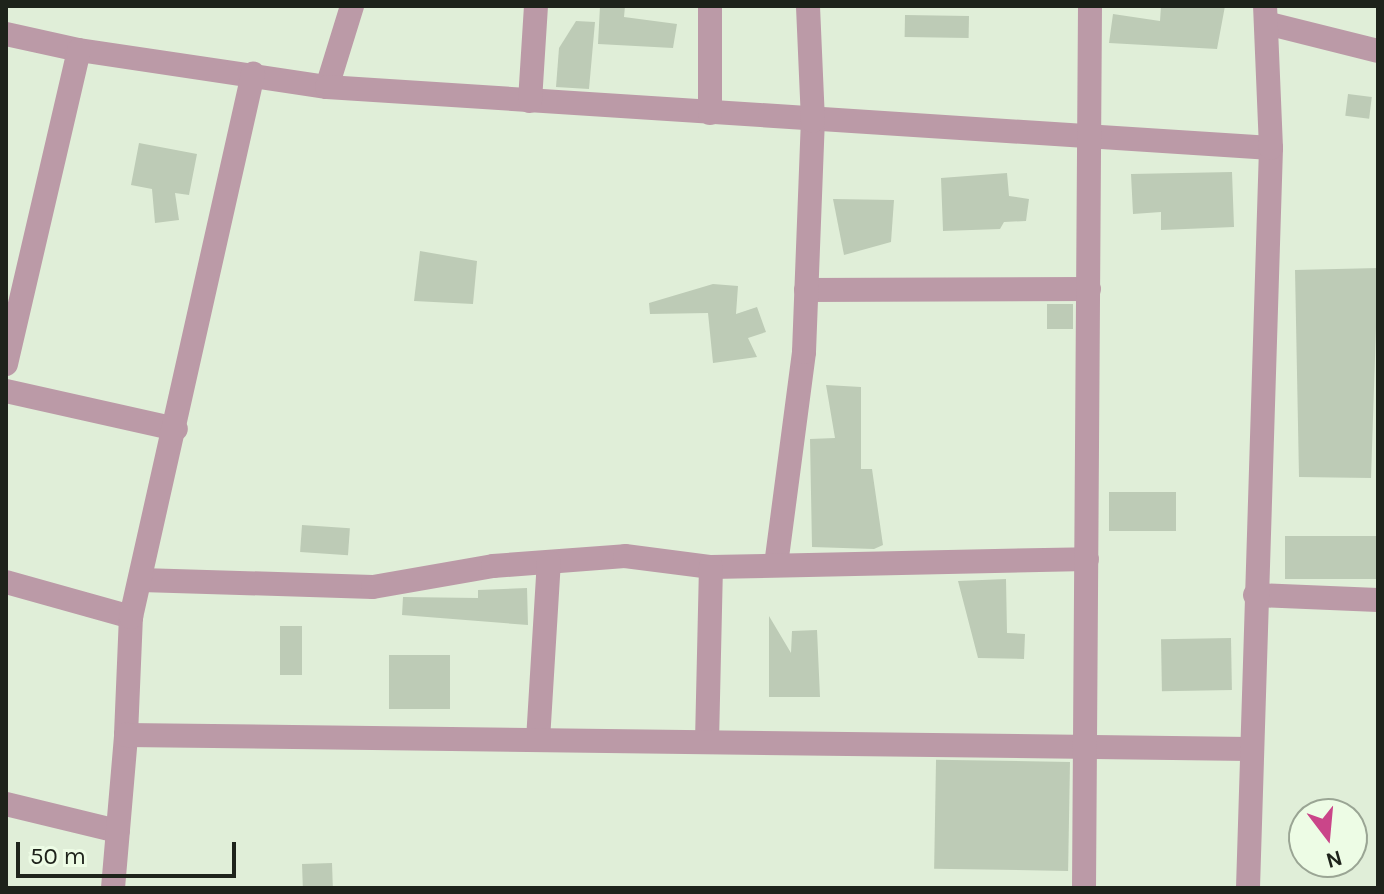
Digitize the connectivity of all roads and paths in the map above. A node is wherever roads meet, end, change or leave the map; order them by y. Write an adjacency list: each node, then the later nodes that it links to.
1 (352, 6): 11 (street)
2 (536, 6): 12 (street)
3 (710, 6): 13 (street)
4 (808, 6): 14 (street)
5 (1090, 6): 15 (street)
6 (1266, 14): 9 (street); 16 (street)
7 (6, 34): 8 (street)
8 (79, 50): 10 (street); 19 (street)
9 (1378, 51)
10 (253, 74): 11 (street); 21 (street)
11 (327, 87): 12 (street)
12 (530, 101): 13 (street)
13 (710, 113): 14 (street)
14 (813, 121): 15 (street); 18 (street)
15 (1090, 140): 16 (street); 17 (street)
16 (1271, 148): 28 (street)
17 (1089, 289): 18 (street); 22 (street)
18 (806, 290): 24 (street)
19 (6, 364)
20 (6, 391): 21 (street)
21 (176, 429): 26 (street)
22 (1087, 559): 24 (street); 34 (street)
23 (549, 562): 25 (street); 26 (street); 32 (street)
24 (776, 565): 25 (street)
25 (711, 567): 33 (street)
26 (141, 580): 30 (street)
27 (6, 582): 30 (street)
28 (1255, 595): 29 (street); 35 (street)
29 (1378, 600)
30 (131, 617): 31 (street)
31 (126, 735): 32 (street); 37 (street)
32 (538, 740): 33 (street)
33 (707, 742): 34 (street)
34 (1084, 746): 35 (street); 39 (street)
35 (1250, 749): 40 (street)
36 (6, 804): 37 (street)
37 (118, 831): 38 (street)
38 (113, 888)
39 (1084, 888)
40 (1248, 888)

